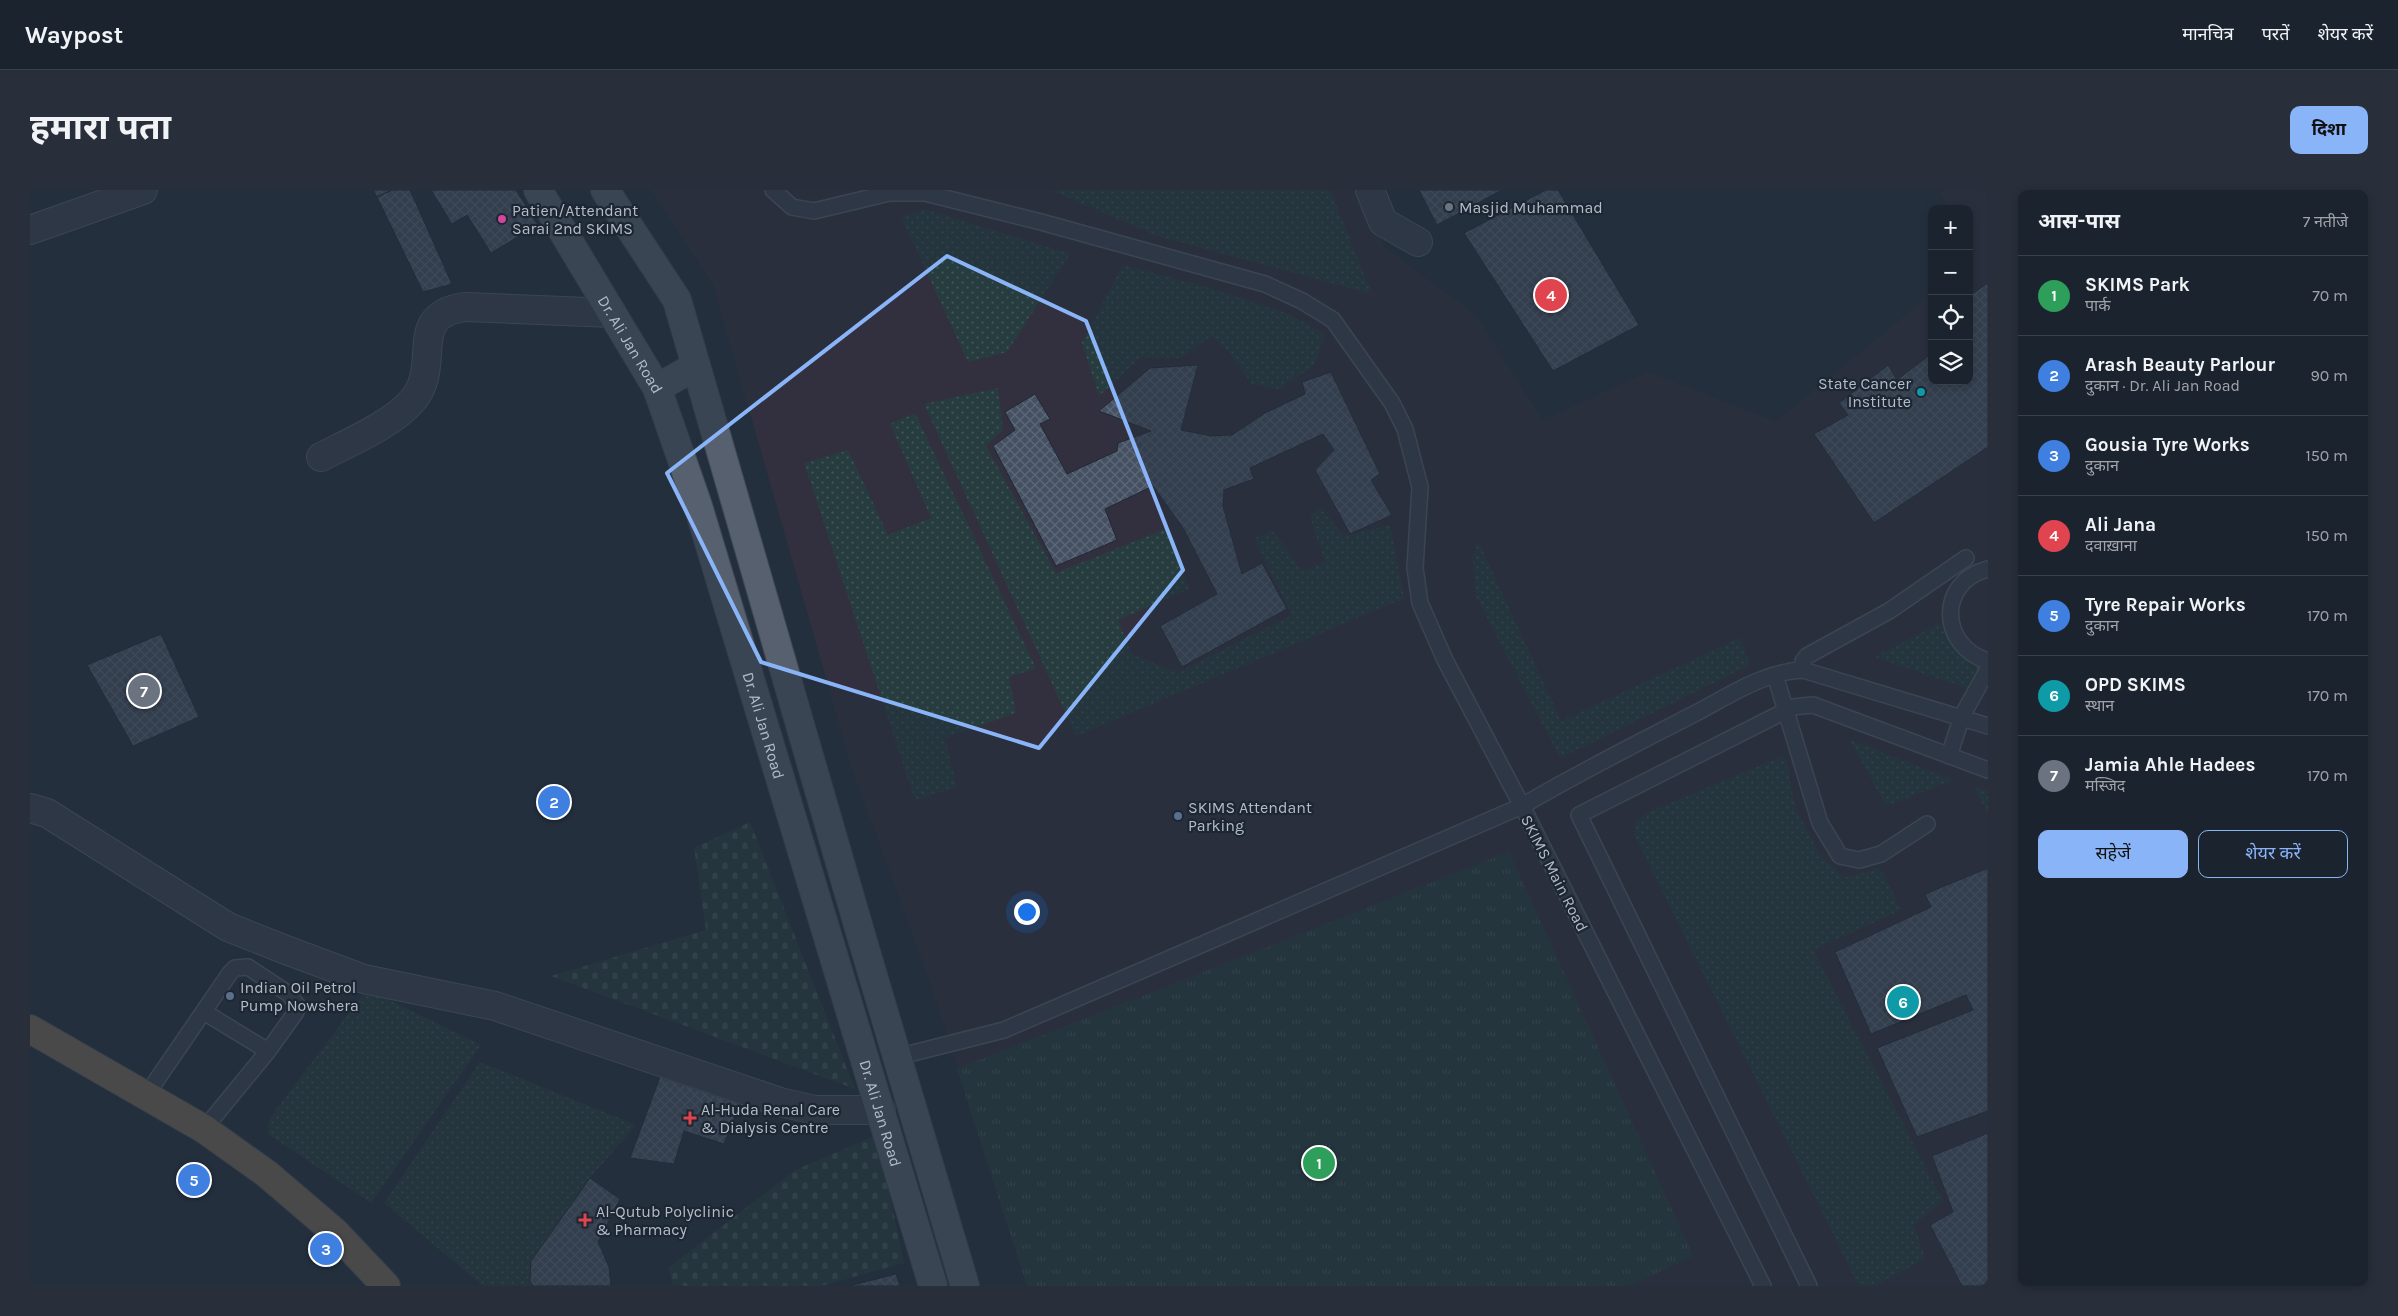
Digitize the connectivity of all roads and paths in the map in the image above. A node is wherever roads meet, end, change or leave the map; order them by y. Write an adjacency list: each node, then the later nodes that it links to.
1 (143, 190): 8 (street)
2 (538, 190): 10 (main road, Dr. Ali Jan Road)
3 (605, 190): 11 (main road, Dr. Ali Jan Road)
4 (773, 190): 7 (lane)
5 (1370, 190): 9 (street)
6 (925, 191): 7 (lane); 25 (lane)
7 (888, 192)
8 (30, 230)
9 (1418, 242)
10 (612, 313): 12 (main road, Dr. Ali Jan Road); 13 (street)
11 (696, 366): 12 (main road); 31 (main road, Dr. Ali Jan Road)
12 (657, 388): 33 (main road, Dr. Ali Jan Road)
13 (321, 457)
14 (1966, 558): 18 (lane)
15 (1988, 569): 16 (lane)
16 (1988, 661)
17 (1988, 669): 21 (lane)
18 (1803, 670): 19 (lane, SKIMS Main Road); 21 (lane, SKIMS Main Road)
19 (1775, 675): 20 (lane); 25 (lane, SKIMS Main Road)
20 (1786, 710): 23 (lane); 27 (lane); 39 (lane)
21 (1962, 716): 22 (lane, SKIMS Main Road); 23 (lane)
22 (1988, 726)
23 (1949, 756): 24 (lane)
24 (1988, 770)
25 (1522, 806): 31 (lane); 38 (lane, SKIMS Main Road)
26 (30, 808): 33 (street)
27 (1927, 824)
28 (204, 1012): 30 (lane); 30 (lane); 32 (lane)
29 (30, 1029): 32 (highway)
30 (268, 1051): 34 (lane)
31 (897, 1057): 37 (main road, Dr. Ali Jan Road)
32 (146, 1094): 34 (highway)
33 (881, 1110): 36 (main road, Dr. Ali Jan Road)
34 (204, 1129): 35 (highway)
35 (386, 1286)
36 (933, 1286)
37 (965, 1286)
38 (1764, 1286)
39 (1809, 1286)

